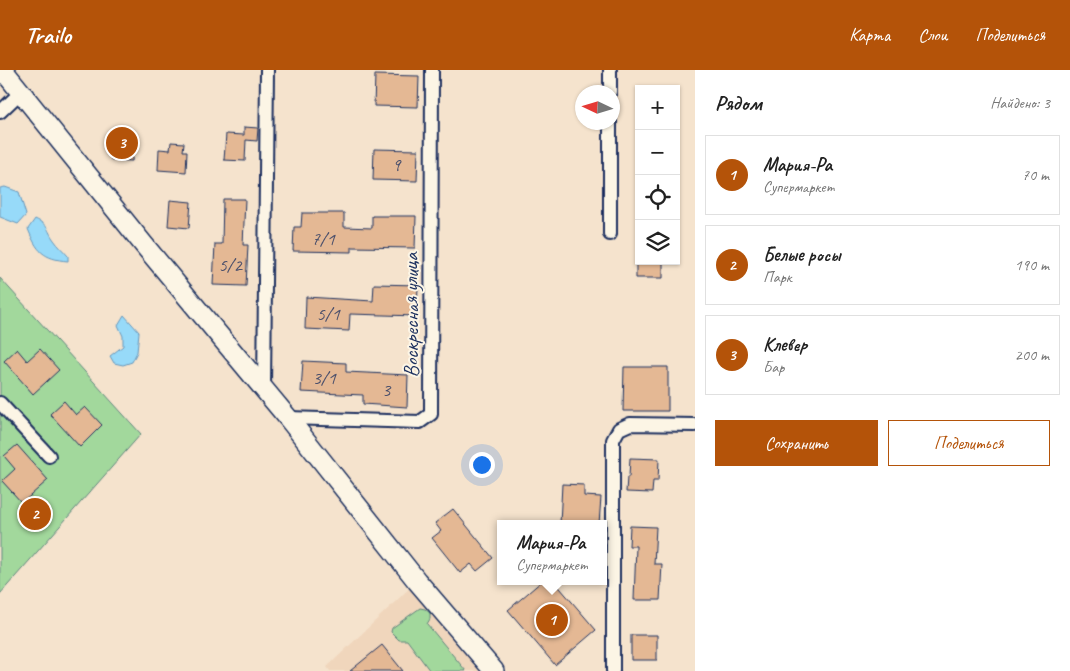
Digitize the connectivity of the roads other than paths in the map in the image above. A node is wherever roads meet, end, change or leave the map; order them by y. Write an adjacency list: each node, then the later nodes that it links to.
1 (4, 70): 6 (street)
2 (267, 70): 10 (street)
3 (432, 70): 12 (street, Воскресная улица)
4 (610, 70): 5 (street)
5 (610, 85)
6 (20, 93): 7 (street); 10 (street)
7 (0, 112)
8 (610, 130): 9 (street)
9 (610, 234)
10 (264, 390): 12 (street)
11 (0, 403): 14 (street)
12 (288, 418): 15 (street)
13 (695, 424): 16 (street)
14 (49, 456)
15 (494, 671)
16 (613, 671)

